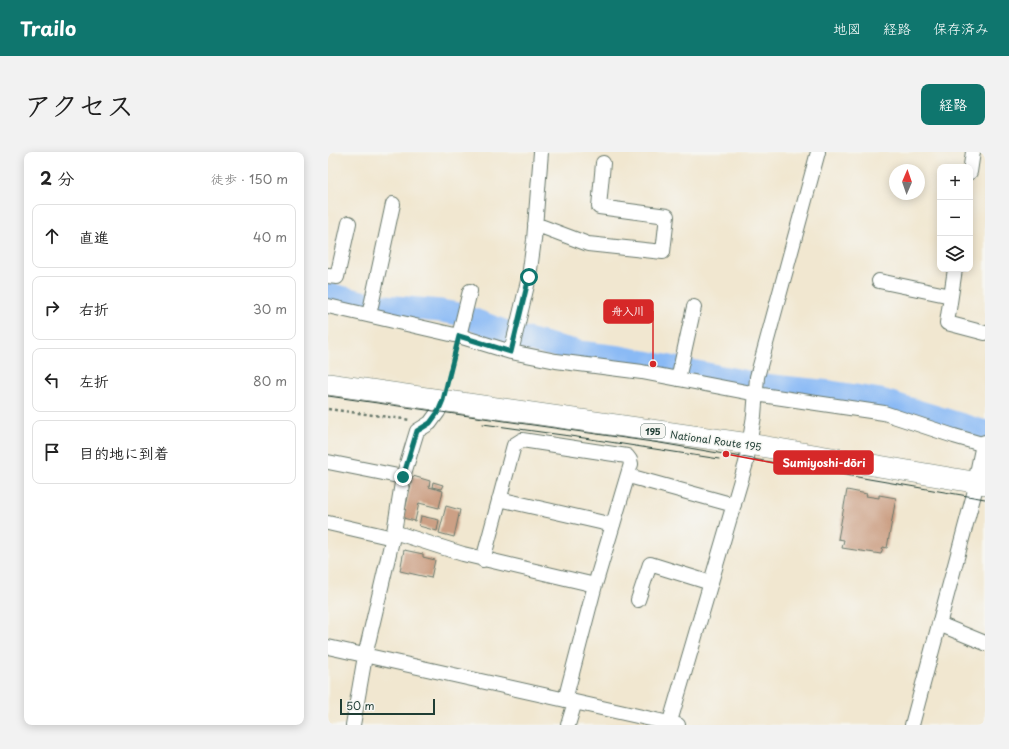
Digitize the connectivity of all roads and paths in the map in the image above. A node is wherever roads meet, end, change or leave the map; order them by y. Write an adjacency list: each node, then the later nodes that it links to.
1 (540, 152): 8 (street)
2 (818, 152): 22 (street)
3 (973, 152): 5 (street)
4 (603, 163): 8 (street)
5 (971, 164)
6 (393, 204): 16 (street)
7 (349, 223): 10 (street)
8 (535, 224): 19 (street)
9 (955, 272): 13 (street)
10 (328, 276)
11 (879, 281): 13 (street)
12 (470, 291): 17 (street)
13 (951, 296): 18 (street)
14 (328, 306): 16 (street)
15 (694, 307): 20 (street)
16 (369, 315): 17 (street)
17 (460, 331): 19 (street); 23 (path)
18 (985, 333)
19 (512, 349): 20 (street)
20 (678, 379): 22 (street)
21 (328, 384): 23 (highway, National Route 195 / 195)
22 (756, 387): 26 (street); 27 (street)
23 (443, 400): 25 (street); 26 (highway, National Route 195 / 195)
24 (328, 409): 25 (path)
25 (430, 423): 29 (street)
26 (748, 444): 31 (highway, National Route 195 / 195); 33 (street)
27 (985, 444): 31 (main road)
28 (328, 462): 29 (street)
29 (403, 477): 36 (street)
30 (636, 478): 33 (street)
31 (981, 483): 41 (street)
32 (499, 499): 35 (street); 35 (street); 37 (street)
33 (734, 506): 38 (street)
34 (328, 523): 36 (street)
35 (614, 525): 39 (street)
36 (394, 535): 37 (street); 44 (street)
37 (483, 560): 39 (street)
38 (711, 583): 40 (street); 46 (street)
39 (596, 585): 45 (street)
40 (638, 600)
41 (939, 624): 42 (street); 49 (street)
42 (985, 643)
43 (328, 647): 44 (street)
44 (366, 656): 45 (street); 47 (street)
45 (570, 701): 46 (street); 48 (street)
46 (673, 724)
47 (352, 725)
48 (568, 725)
49 (912, 725)

